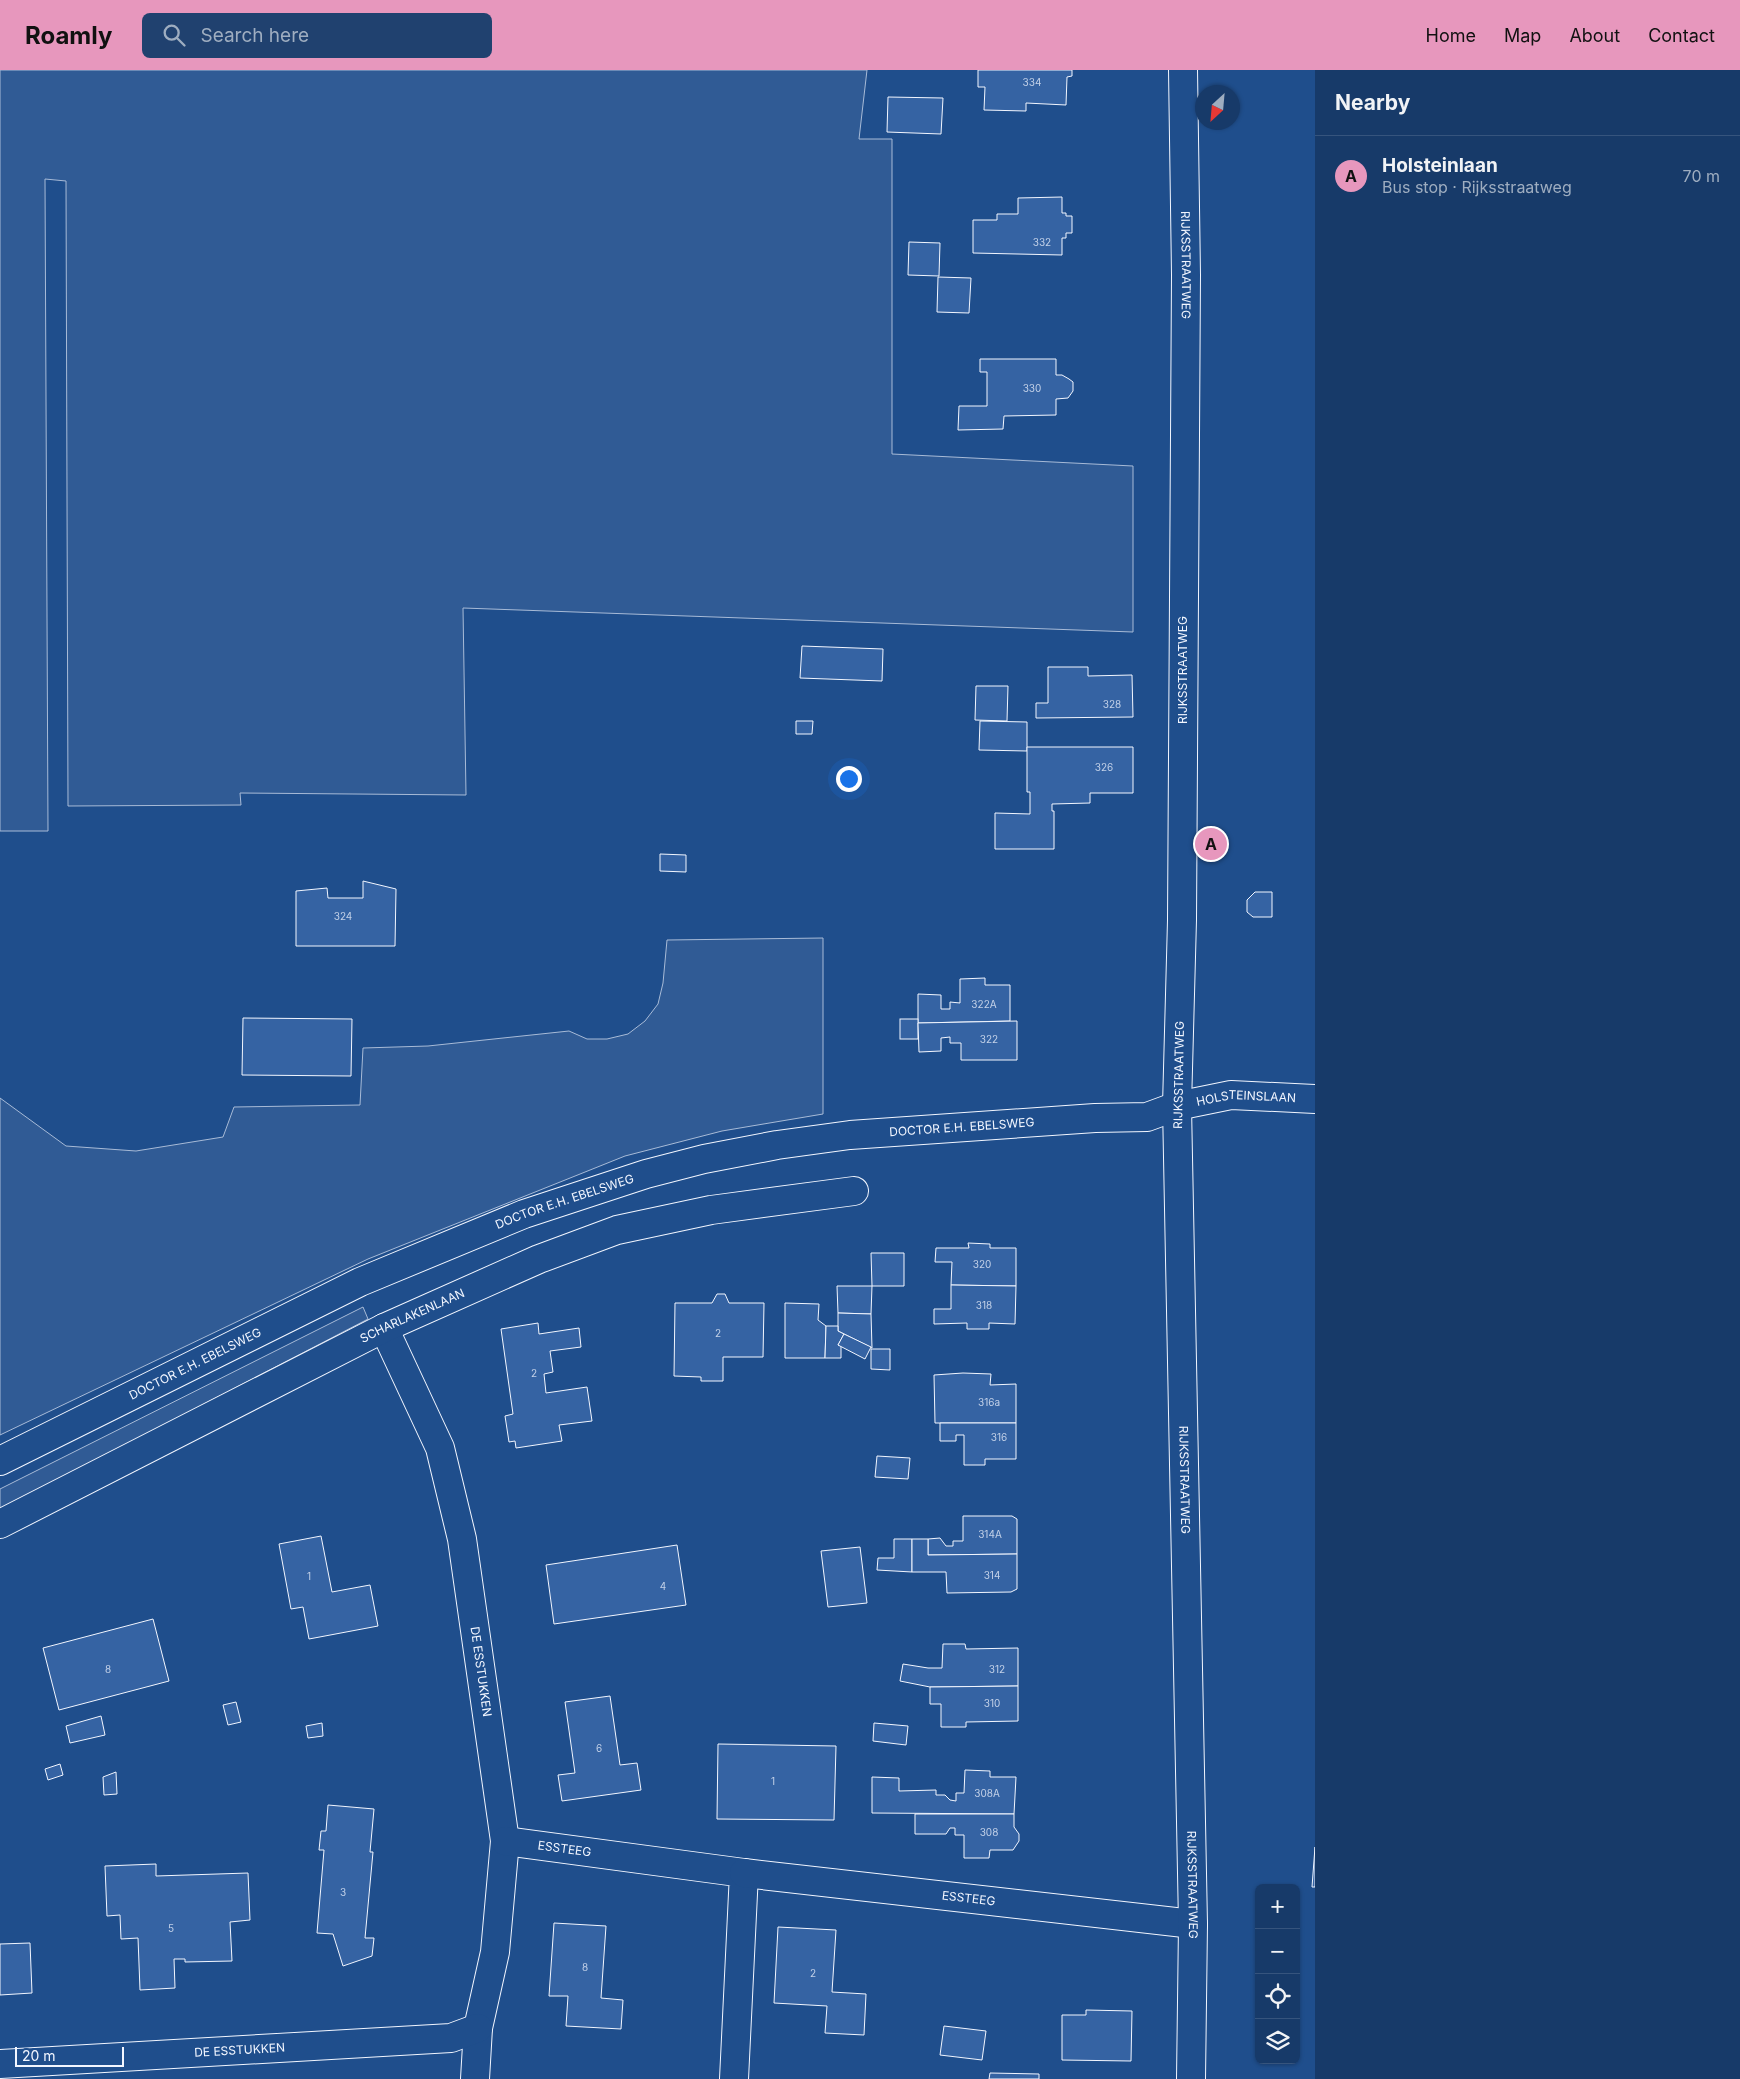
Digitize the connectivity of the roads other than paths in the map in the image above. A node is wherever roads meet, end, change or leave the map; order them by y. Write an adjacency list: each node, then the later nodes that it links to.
1 (1183, 70): 3 (main road, RIJKSSTRAATWEG)
2 (1315, 1099): 3 (main road, HOLSTEINSLAAN)
3 (1177, 1106): 6 (main road, DOCTOR E.H. EBELSWEG); 10 (main road, RIJKSSTRAATWEG)
4 (854, 1191): 5 (main road, SCHARLAKENLAAN)
5 (384, 1328): 7 (main road, SCHARLAKENLAAN); 8 (main road, DE ESSTUKKEN)
6 (0, 1461)
7 (0, 1524)
8 (504, 1841): 9 (main road, ESSTEEG); 11 (main road, DE ESSTUKKEN)
9 (744, 1873): 10 (main road, ESSTEEG); 14 (main road)
10 (1193, 1924): 15 (main road, RIJKSSTRAATWEG)
11 (478, 2028): 12 (main road, DE ESSTUKKEN); 13 (main road, DE ESSTUKKEN)
12 (0, 2064)
13 (475, 2079)
14 (734, 2079)
15 (1191, 2079)

